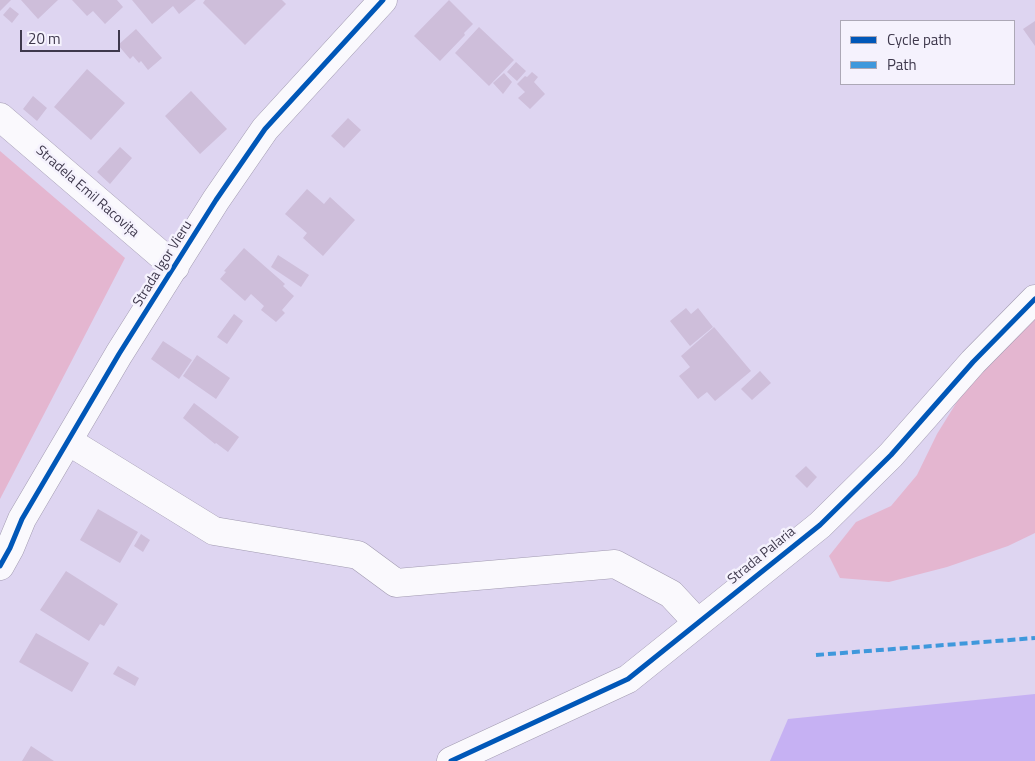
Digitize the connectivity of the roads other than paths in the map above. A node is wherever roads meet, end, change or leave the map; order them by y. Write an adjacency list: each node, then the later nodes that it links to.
1 (383, 0): 3 (street, Strada Igor Vieru)
2 (0, 117): 3 (street, Stradela Emil Racovița)
3 (175, 267): 5 (street, Strada Igor Vieru)
4 (1035, 299): 7 (street, Strada Palaria)
5 (68, 441): 6 (street, Strada Igor Vieru); 7 (street)
6 (0, 566)
7 (697, 622): 8 (street, Strada Palaria)
8 (450, 761)

